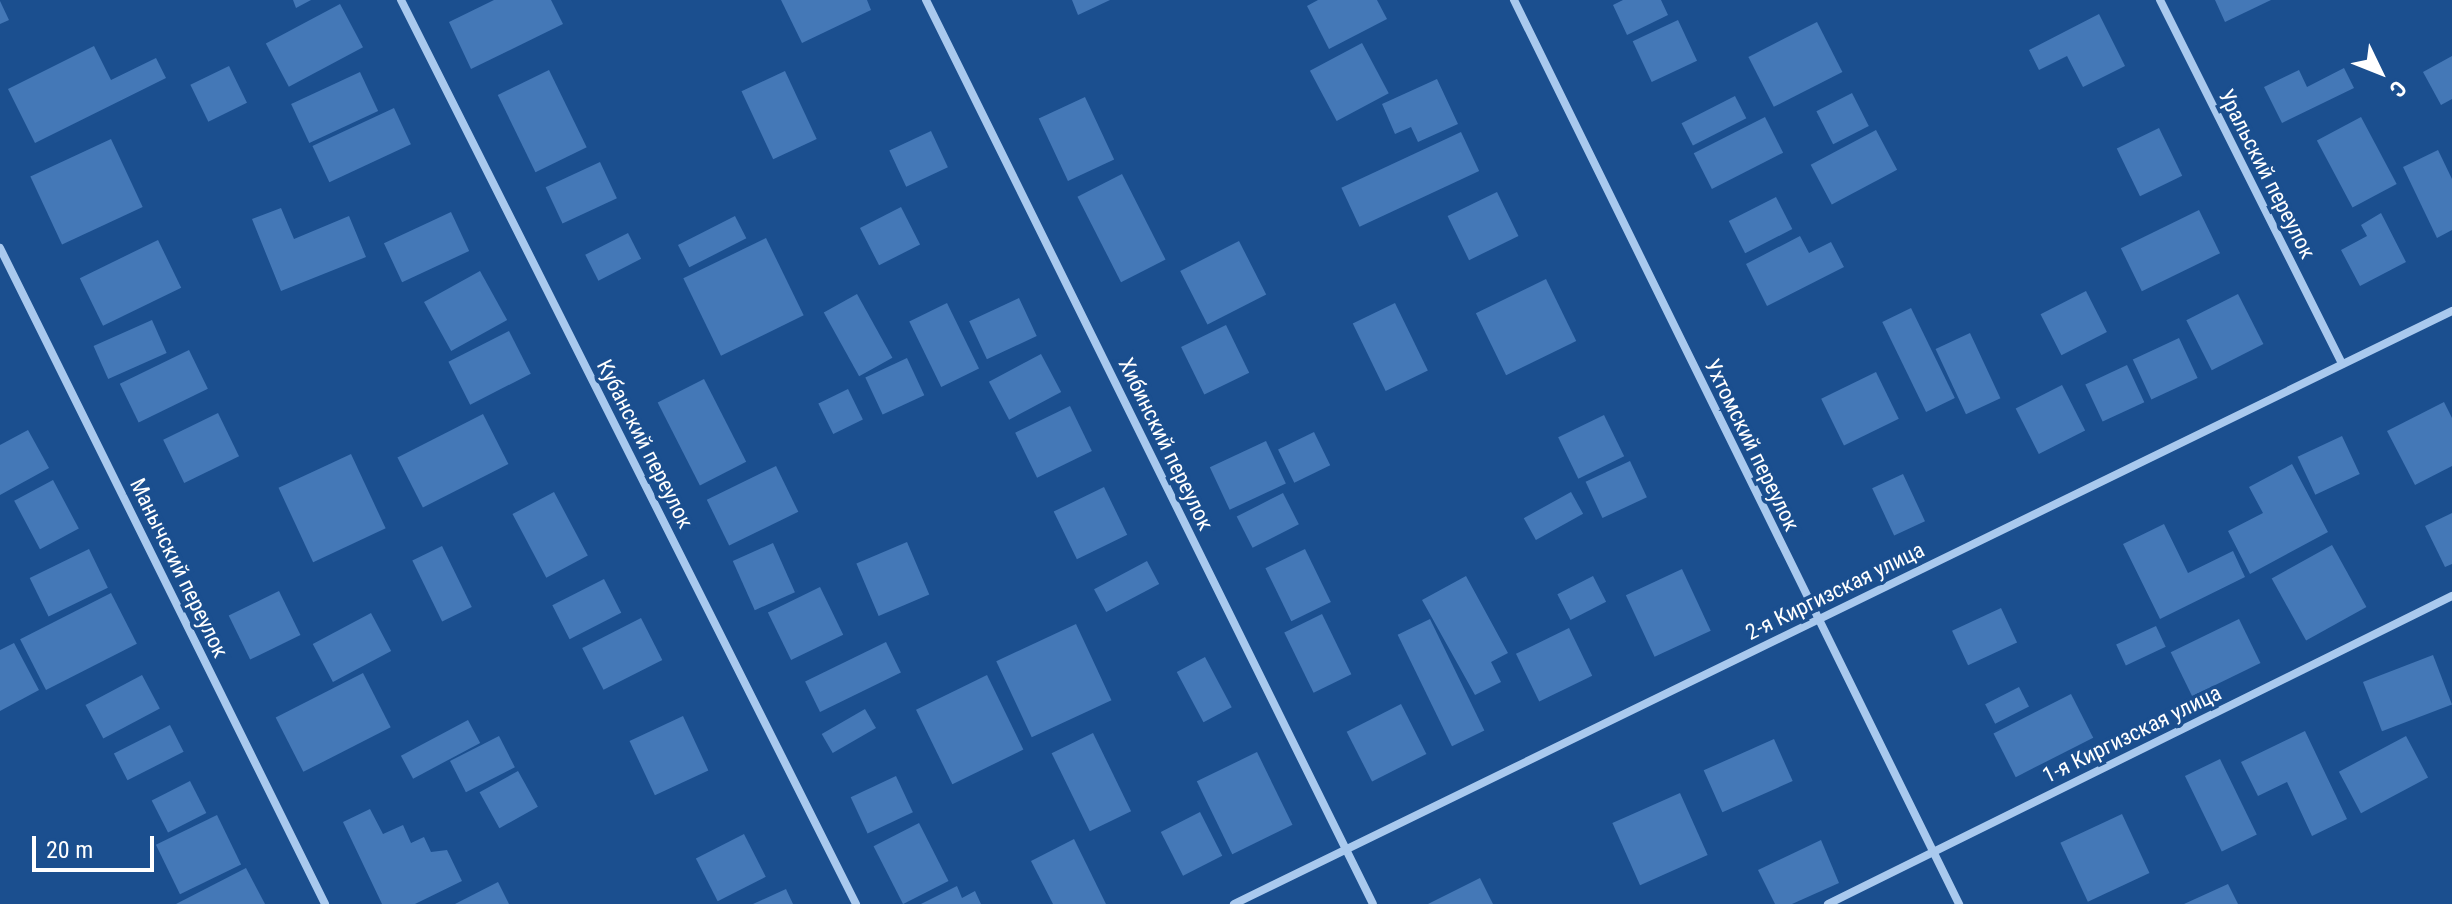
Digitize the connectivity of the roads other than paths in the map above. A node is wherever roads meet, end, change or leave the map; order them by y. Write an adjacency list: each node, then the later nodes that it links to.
1 (401, 0): 13 (street, Кубанский переулок)
2 (926, 0): 10 (street, Хибинский переулок)
3 (1514, 0): 9 (street, Ухтомский переулок)
4 (2160, 0): 7 (street, Уральский переулок)
5 (0, 248): 12 (street, Манычский переулок)
6 (2452, 311): 7 (street, 2-я Киргизская улица)
7 (2342, 364): 9 (street, 2-я Киргизская улица)
8 (2452, 596): 11 (street, 1-я Киргизская улица)
9 (1818, 620): 10 (street, 2-я Киргизская улица); 11 (street, Ухтомский переулок)
10 (1346, 849): 14 (street, 2-я Киргизская улица); 15 (street, Хибинский переулок)
11 (1934, 852): 16 (street, 1-я Киргизская улица); 17 (street, Ухтомский переулок)
12 (325, 904)
13 (856, 904)
14 (1234, 904)
15 (1373, 904)
16 (1828, 904)
17 (1959, 904)

